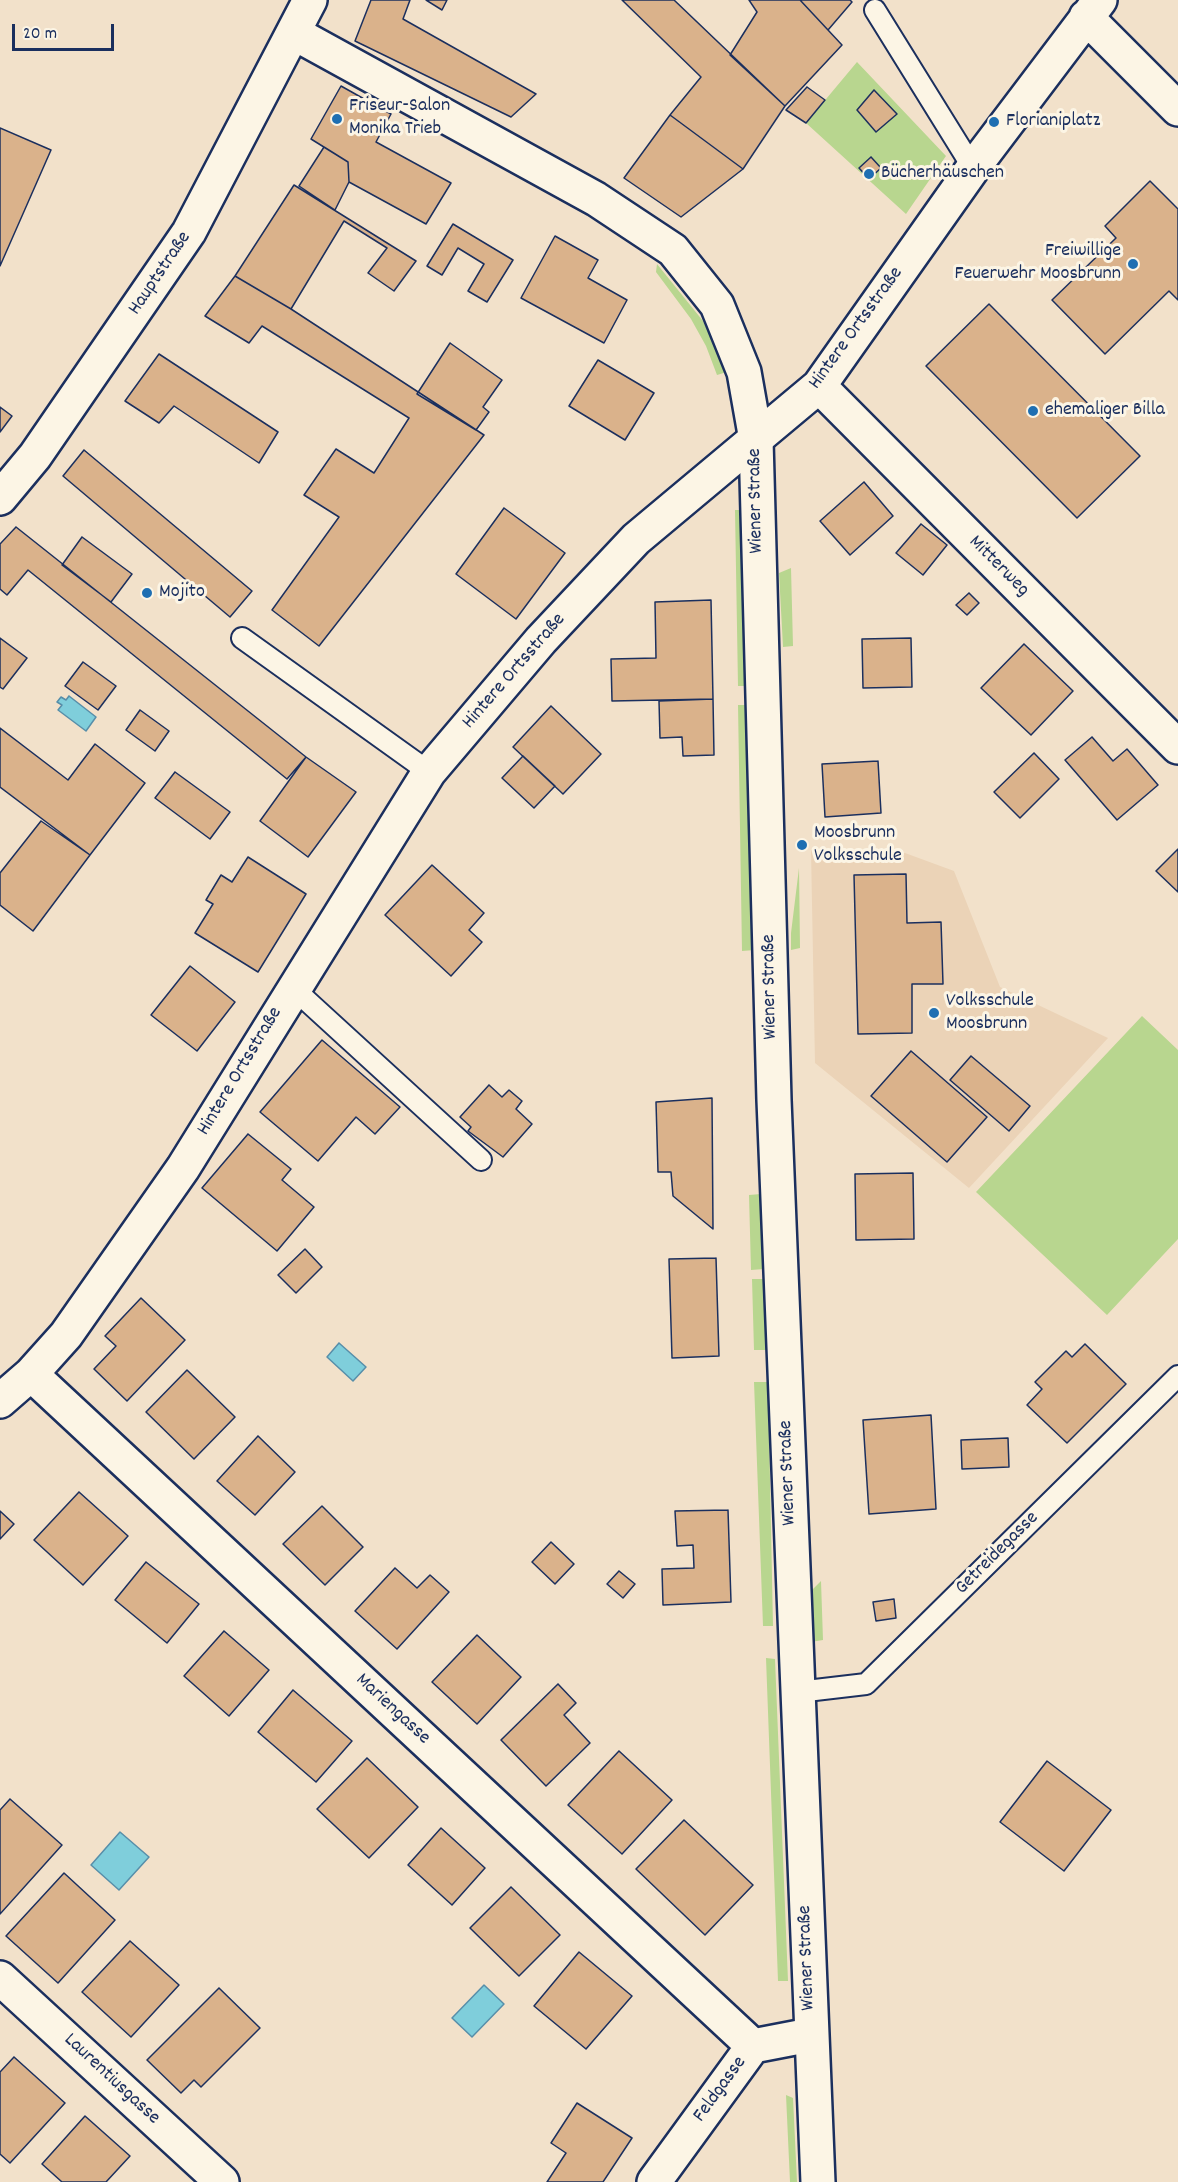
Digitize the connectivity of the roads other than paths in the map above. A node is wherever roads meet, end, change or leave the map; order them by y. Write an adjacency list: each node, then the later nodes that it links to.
1 (310, 0): 4 (street, Hauptstraße)
2 (1093, 9): 5 (street); 6 (street, Hintere Ortsstraße)
3 (874, 10): 6 (lane)
4 (294, 33): 8 (street, Wiener Straße); 9 (street, Hauptstraße)
5 (1178, 110)
6 (973, 168): 7 (street, Hintere Ortsstraße)
7 (819, 386): 8 (street, Hintere Ortsstraße); 11 (street, Mitterweg)
8 (756, 440): 12 (street, Hintere Ortsstraße); 18 (street, Wiener Straße)
9 (0, 498)
10 (242, 638): 12 (lane)
11 (1178, 747)
12 (429, 771): 13 (street, Hintere Ortsstraße)
13 (293, 988): 14 (lane); 15 (street, Hintere Ortsstraße)
14 (481, 1160)
15 (31, 1374): 17 (street, Hintere Ortsstraße); 21 (street, Mariengasse)
16 (1178, 1376): 18 (lane, Getreidegasse)
17 (0, 1401)
18 (798, 1692): 20 (street, Wiener Straße)
19 (0, 1978): 22 (street, Laurentiusgasse)
20 (810, 2035): 21 (street, Feldgasse); 24 (street, Wiener Straße)
21 (753, 2046): 23 (street, Feldgasse)
22 (222, 2182)
23 (654, 2182)
24 (818, 2182)

